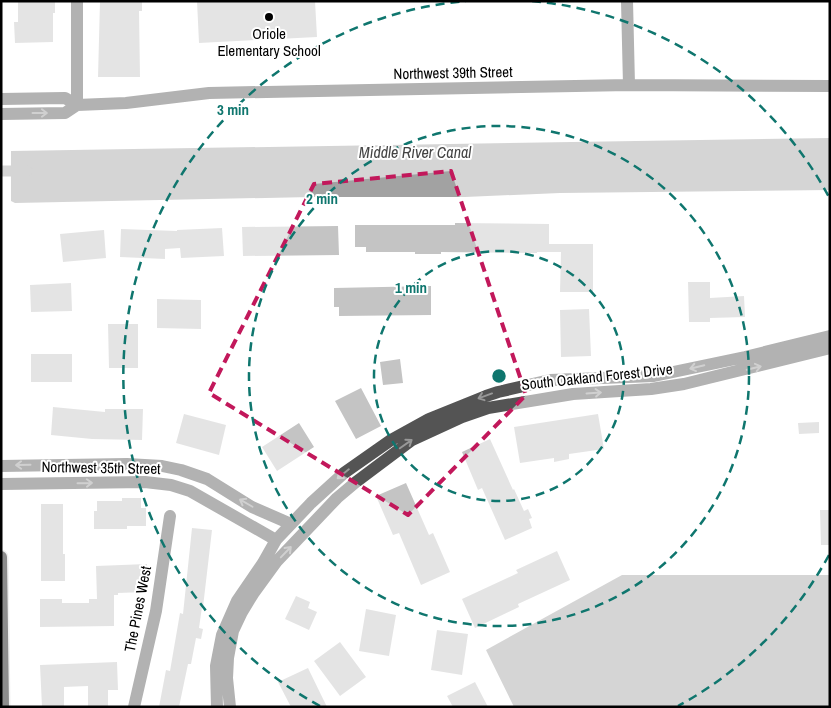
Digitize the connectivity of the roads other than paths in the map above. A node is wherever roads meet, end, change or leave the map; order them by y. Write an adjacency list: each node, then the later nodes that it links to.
1 (77, 1): 6 (street)
2 (627, 1): 3 (street)
3 (629, 85): 4 (street, Northwest 39th Street); 6 (street, Northwest 39th Street)
4 (830, 86)
5 (1, 99): 6 (street, Northwest 39th Street)
6 (77, 105): 7 (street, Northwest 39th Street, one-way to 6)
7 (1, 114)
8 (830, 336): 13 (street, one-way to 13)
9 (830, 348): 19 (street, South Oakland Forest Drive, one-way to 9)
10 (1, 466): 13 (street, one-way to 10)
11 (1, 484): 14 (street, Northwest 35th Street, one-way to 14)
12 (170, 516): 17 (street, The Pines West)
13 (290, 524): 14 (street)
14 (276, 540): 18 (street)
15 (1, 557): 16 (main road)
16 (3, 707)
17 (134, 707)
18 (217, 707)
19 (230, 707)

